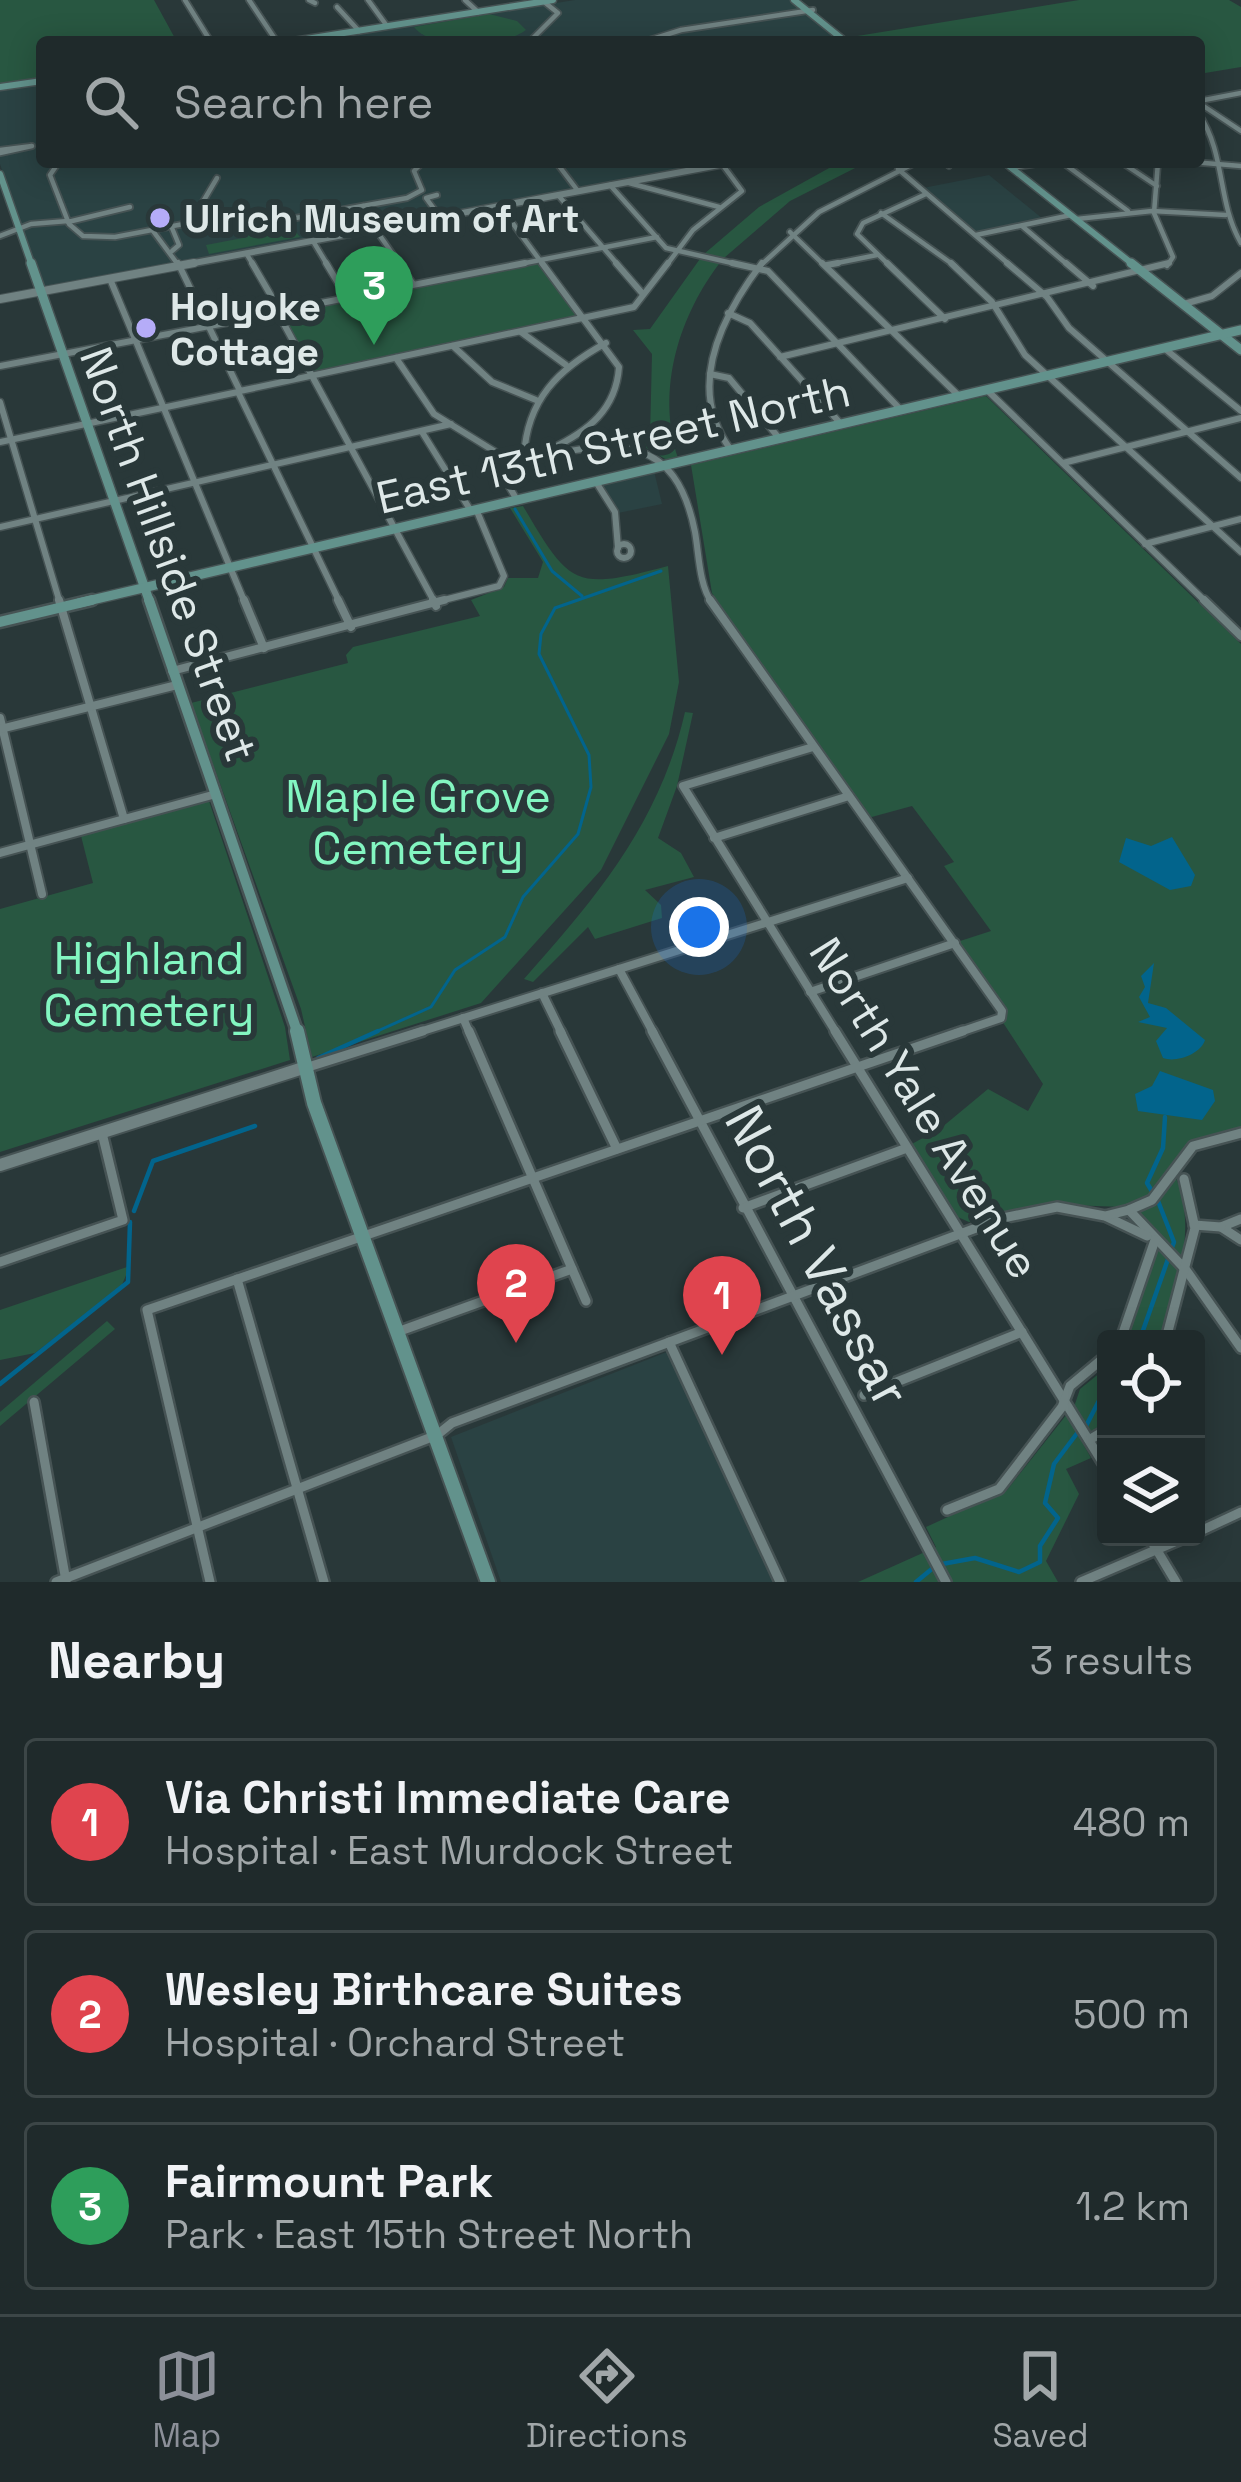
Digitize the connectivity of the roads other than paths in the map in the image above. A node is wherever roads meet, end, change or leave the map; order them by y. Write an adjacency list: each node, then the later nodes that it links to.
1 (185, 0): 13 (street)
2 (252, 0): 14 (street)
3 (368, 0): 11 (street)
4 (465, 0): 10 (street)
5 (554, 0): 7 (main road)
6 (798, 0): 9 (main road)
7 (542, 1): 10 (main road); 16 (street)
8 (337, 7): 12 (street)
9 (810, 10): 17 (street); 18 (street); 19 (main road)
10 (478, 12): 11 (main road)
11 (387, 26): 12 (main road)
12 (359, 31): 15 (main road)
13 (207, 36)
14 (273, 36)
15 (326, 36)
16 (536, 36)
17 (662, 36)
18 (681, 36)
19 (842, 36)
20 (36, 82): 21 (main road)
21 (0, 87)
22 (1241, 93): 23 (street)
23 (1205, 101)
24 (1205, 106): 26 (street)
25 (1205, 126): 30 (street)
26 (1241, 131)
27 (36, 146): 28 (street)
28 (0, 152)
29 (1205, 164): 30 (street)
30 (1226, 166): 31 (street); 60 (street)
31 (1241, 166)
32 (55, 168): 63 (street)
33 (416, 168): 52 (street)
34 (561, 168): 48 (street)
35 (701, 168): 45 (street)
36 (726, 168): 55 (street)
37 (902, 168): 42 (street)
38 (1011, 168): 62 (main road)
39 (1070, 168): 58 (street)
40 (1130, 168): 47 (street)
41 (1158, 168): 47 (street)
42 (898, 170): 49 (street); 70 (street)
43 (0, 174): 67 (main road, North Hillside Street)
44 (217, 178): 64 (street)
45 (627, 182): 46 (street); 55 (street)
46 (610, 185): 48 (street); 73 (street)
47 (1157, 186): 57 (street)
48 (578, 191): 51 (street)
49 (927, 194): 59 (street); 71 (street)
50 (437, 195): 61 (street)
51 (558, 195): 53 (street); 76 (street)
52 (361, 206): 64 (street); 68 (street)
53 (500, 206): 61 (street); 81 (street)
54 (130, 207): 63 (street)
55 (720, 207): 77 (street)
56 (0, 209): 67 (main road, North Hillside Street)
57 (1155, 211): 58 (street); 60 (street); 86 (street)
58 (1129, 212): 62 (street)
59 (881, 213): 80 (street); 97 (street)
60 (1226, 214): 75 (street)
61 (440, 217): 68 (street)
62 (1074, 217): 65 (street); 86 (main road)
63 (68, 222): 67 (street); 69 (street)
64 (204, 222): 66 (street)
65 (1022, 226): 71 (street); 89 (street)
66 (172, 228): 69 (street); 78 (street)
67 (16, 229): 72 (street); 91 (main road, North Hillside Street)
68 (376, 229): 74 (street); 88 (street)
69 (153, 231): 78 (street)
70 (790, 232): 82 (street); 83 (street)
71 (975, 235): 93 (street)
72 (0, 236)
73 (657, 237): 76 (street); 77 (street)
74 (314, 241): 79 (street); 94 (street)
75 (1241, 243)
76 (603, 248): 81 (street); 92 (street)
77 (676, 250): 82 (street); 92 (street)
78 (172, 251): 84 (street)
79 (246, 254): 84 (street); 98 (street)
80 (877, 255): 83 (street); 101 (street)
81 (542, 259): 88 (street); 100 (street)
82 (758, 265): 99 (street); 109 (street)
83 (826, 265): 104 (street)
84 (179, 266): 87 (street); 102 (street)
85 (1241, 273): 90 (street)
86 (1146, 275): 89 (street); 96 (main road)
87 (110, 279): 91 (street); 107 (street)
88 (413, 284): 94 (street)
89 (1094, 286): 93 (street)
90 (1235, 286): 96 (street)
91 (39, 292): 95 (street); 113 (main road, North Hillside Street)
92 (643, 293): 100 (street)
93 (1047, 297): 97 (street); 116 (street)
94 (347, 298): 98 (street)
95 (0, 299)
96 (1184, 304): 106 (main road)
97 (998, 308): 101 (street); 121 (street)
98 (277, 312): 102 (street); 120 (street)
99 (728, 313): 114 (street); 119 (street)
100 (587, 318): 103 (street); 108 (street)
101 (946, 320): 104 (street)
102 (207, 325): 107 (street); 123 (street)
103 (520, 332): 110 (street); 117 (street)
104 (893, 332): 109 (street); 124 (street)
105 (1241, 332): 106 (main road, East 13th Street North); 112 (main road)
106 (1222, 334): 111 (main road, East 13th Street North); 112 (main road)
107 (134, 339): 113 (street); 127 (street)
108 (606, 343): 117 (street); 141 (street)
109 (838, 344): 114 (street); 128 (street)
110 (454, 346): 115 (street); 125 (street)
111 (1164, 348): 116 (main road, East 13th Street North); 129 (street)
112 (1241, 349)
113 (60, 354): 118 (street); 130 (main road, North Hillside Street)
114 (780, 357): 132 (street)
115 (396, 358): 120 (street); 131 (street)
116 (1107, 362): 121 (main road, East 13th Street North); 133 (street)
117 (566, 365): 125 (street)
118 (0, 366)
119 (710, 374): 136 (street); 140 (street)
120 (313, 376): 123 (street); 138 (street)
121 (1048, 376): 122 (main road, East 13th Street North); 139 (street)
122 (987, 390): 124 (main road, East 13th Street North); 144 (street)
123 (238, 392): 127 (street); 145 (street)
124 (959, 397): 128 (main road, East 13th Street North)
125 (536, 400): 142 (street)
126 (0, 402): 135 (street)
127 (164, 408): 130 (street); 148 (street)
128 (901, 410): 132 (main road, East 13th Street North)
129 (1241, 414): 133 (street)
130 (85, 424): 135 (street); 151 (main road, North Hillside Street)
131 (452, 424): 134 (street); 143 (street)
132 (841, 424): 136 (main road, East 13th Street North)
133 (1187, 431): 139 (street); 147 (street)
134 (422, 432): 138 (street); 152 (street)
135 (11, 439): 137 (street); 154 (street)
136 (779, 439): 140 (main road, East 13th Street North)
137 (0, 442)
138 (352, 447): 145 (street); 157 (street)
139 (1125, 447): 144 (street); 155 (street)
140 (731, 450): 146 (main road, East 13th Street North)
141 (539, 454): 142 (street); 146 (street)
142 (524, 456): 143 (street)
143 (507, 461): 150 (street)
144 (1062, 463): 158 (street)
145 (274, 464): 148 (street); 159 (street)
146 (665, 465): 149 (main road, East 13th Street North); 174 (street)
147 (1241, 478)
148 (194, 482): 151 (street); 162 (street)
149 (596, 482): 150 (main road, East 13th Street North); 160 (street)
150 (517, 500): 152 (main road, East 13th Street North)
151 (112, 501): 154 (street); 163 (main road, North Hillside Street)
152 (473, 510): 157 (main road, East 13th Street North); 165 (street)
153 (1241, 518): 155 (street)
154 (36, 519): 156 (street); 164 (street)
155 (1212, 526): 158 (street); 161 (street)
156 (0, 527)
157 (395, 528): 159 (main road, East 13th Street North); 165 (street)
158 (1145, 544): 168 (street)
159 (313, 548): 162 (main road, East 13th Street North); 167 (street)
160 (618, 548)
161 (1241, 552)
162 (230, 567): 163 (main road, East 13th Street North); 169 (street)
163 (141, 587): 164 (main road, East 13th Street North); 170 (main road, North Hillside Street)
164 (61, 606): 166 (main road, East 13th Street North); 172 (street)
165 (436, 606): 167 (street)
166 (0, 622)
167 (351, 627): 169 (street)
168 (1241, 636)
169 (264, 648): 170 (street)
170 (172, 671): 171 (main road, North Hillside Street)
171 (177, 685): 172 (street); 175 (main road, North Hillside Street)
172 (90, 707): 173 (street); 177 (street)
173 (1, 725): 179 (street)
174 (813, 747): 176 (street); 178 (street, North Yale Avenue)
175 (216, 794): 177 (street); 190 (main road, North Hillside Street)
176 (849, 796): 178 (street); 181 (street)
177 (124, 819): 179 (street)
178 (714, 838): 183 (street, North Yale Avenue)
179 (30, 844): 180 (street); 182 (street)
180 (0, 853)
181 (908, 878): 183 (street); 184 (street)
182 (42, 895)
183 (767, 923): 185 (street); 186 (street, North Yale Avenue)
184 (955, 944): 186 (street); 189 (street)
185 (619, 969): 187 (street); 191 (street, North Vassar)
186 (810, 992): 189 (street, North Yale Avenue)
187 (542, 993): 188 (street); 195 (street)
188 (463, 1018): 190 (street); 197 (street)
189 (857, 1067): 191 (street); 194 (street, North Yale Avenue)
190 (303, 1068): 192 (street); 205 (main road, North Hillside Street)
191 (698, 1121): 195 (street); 199 (street, North Vassar)
192 (101, 1132): 196 (street); 209 (street)
193 (1241, 1133): 200 (street)
194 (907, 1148): 199 (street); 206 (street, North Yale Avenue)
195 (617, 1149): 197 (street)
196 (0, 1165)
197 (532, 1177): 205 (street); 210 (street)
198 (1184, 1179): 203 (street)
199 (743, 1208): 213 (street, North Vassar)
200 (1129, 1210): 201 (street); 208 (street)
201 (1105, 1216): 206 (street); 208 (street)
202 (1241, 1219): 204 (street)
203 (1194, 1225): 204 (street); 211 (street)
204 (1220, 1227): 207 (street)
205 (364, 1234): 212 (street); 217 (main road, North Hillside Street)
206 (960, 1234): 213 (street); 218 (street, North Yale Avenue)
207 (1241, 1240)
208 (1161, 1246): 211 (street); 215 (street)
209 (0, 1262)
210 (572, 1269): 214 (street); 217 (street)
211 (1186, 1270): 216 (street); 220 (street)
212 (237, 1279): 229 (street); 232 (street)
213 (793, 1296): 219 (street); 242 (street, North Vassar)
214 (586, 1300)
215 (1124, 1330)
216 (1169, 1330)
217 (400, 1331): 225 (main road, North Hillside Street)
218 (1022, 1332): 222 (street); 223 (street, North Yale Avenue)
219 (669, 1342): 225 (street); 241 (street)
220 (1241, 1348)
221 (1097, 1365): 223 (street)
222 (864, 1395)
223 (1064, 1399): 227 (street, North Yale Avenue); 230 (street)
224 (34, 1402): 237 (street)
225 (437, 1435): 229 (street); 240 (main road, North Hillside Street)
226 (1097, 1435): 227 (street)
227 (1089, 1439): 228 (street, North Yale Avenue)
228 (1097, 1453)
229 (297, 1489): 232 (street); 239 (street)
230 (947, 1510)
231 (1241, 1512): 233 (street)
232 (197, 1528): 237 (street); 238 (street)
233 (1205, 1528)
234 (1155, 1546): 236 (street)
235 (1166, 1546): 236 (street)
236 (1157, 1550): 243 (street); 244 (street)
237 (62, 1581)
238 (210, 1582)
239 (324, 1582)
240 (488, 1582)
241 (780, 1582)
242 (946, 1582)
243 (1081, 1582)
244 (1176, 1582)

